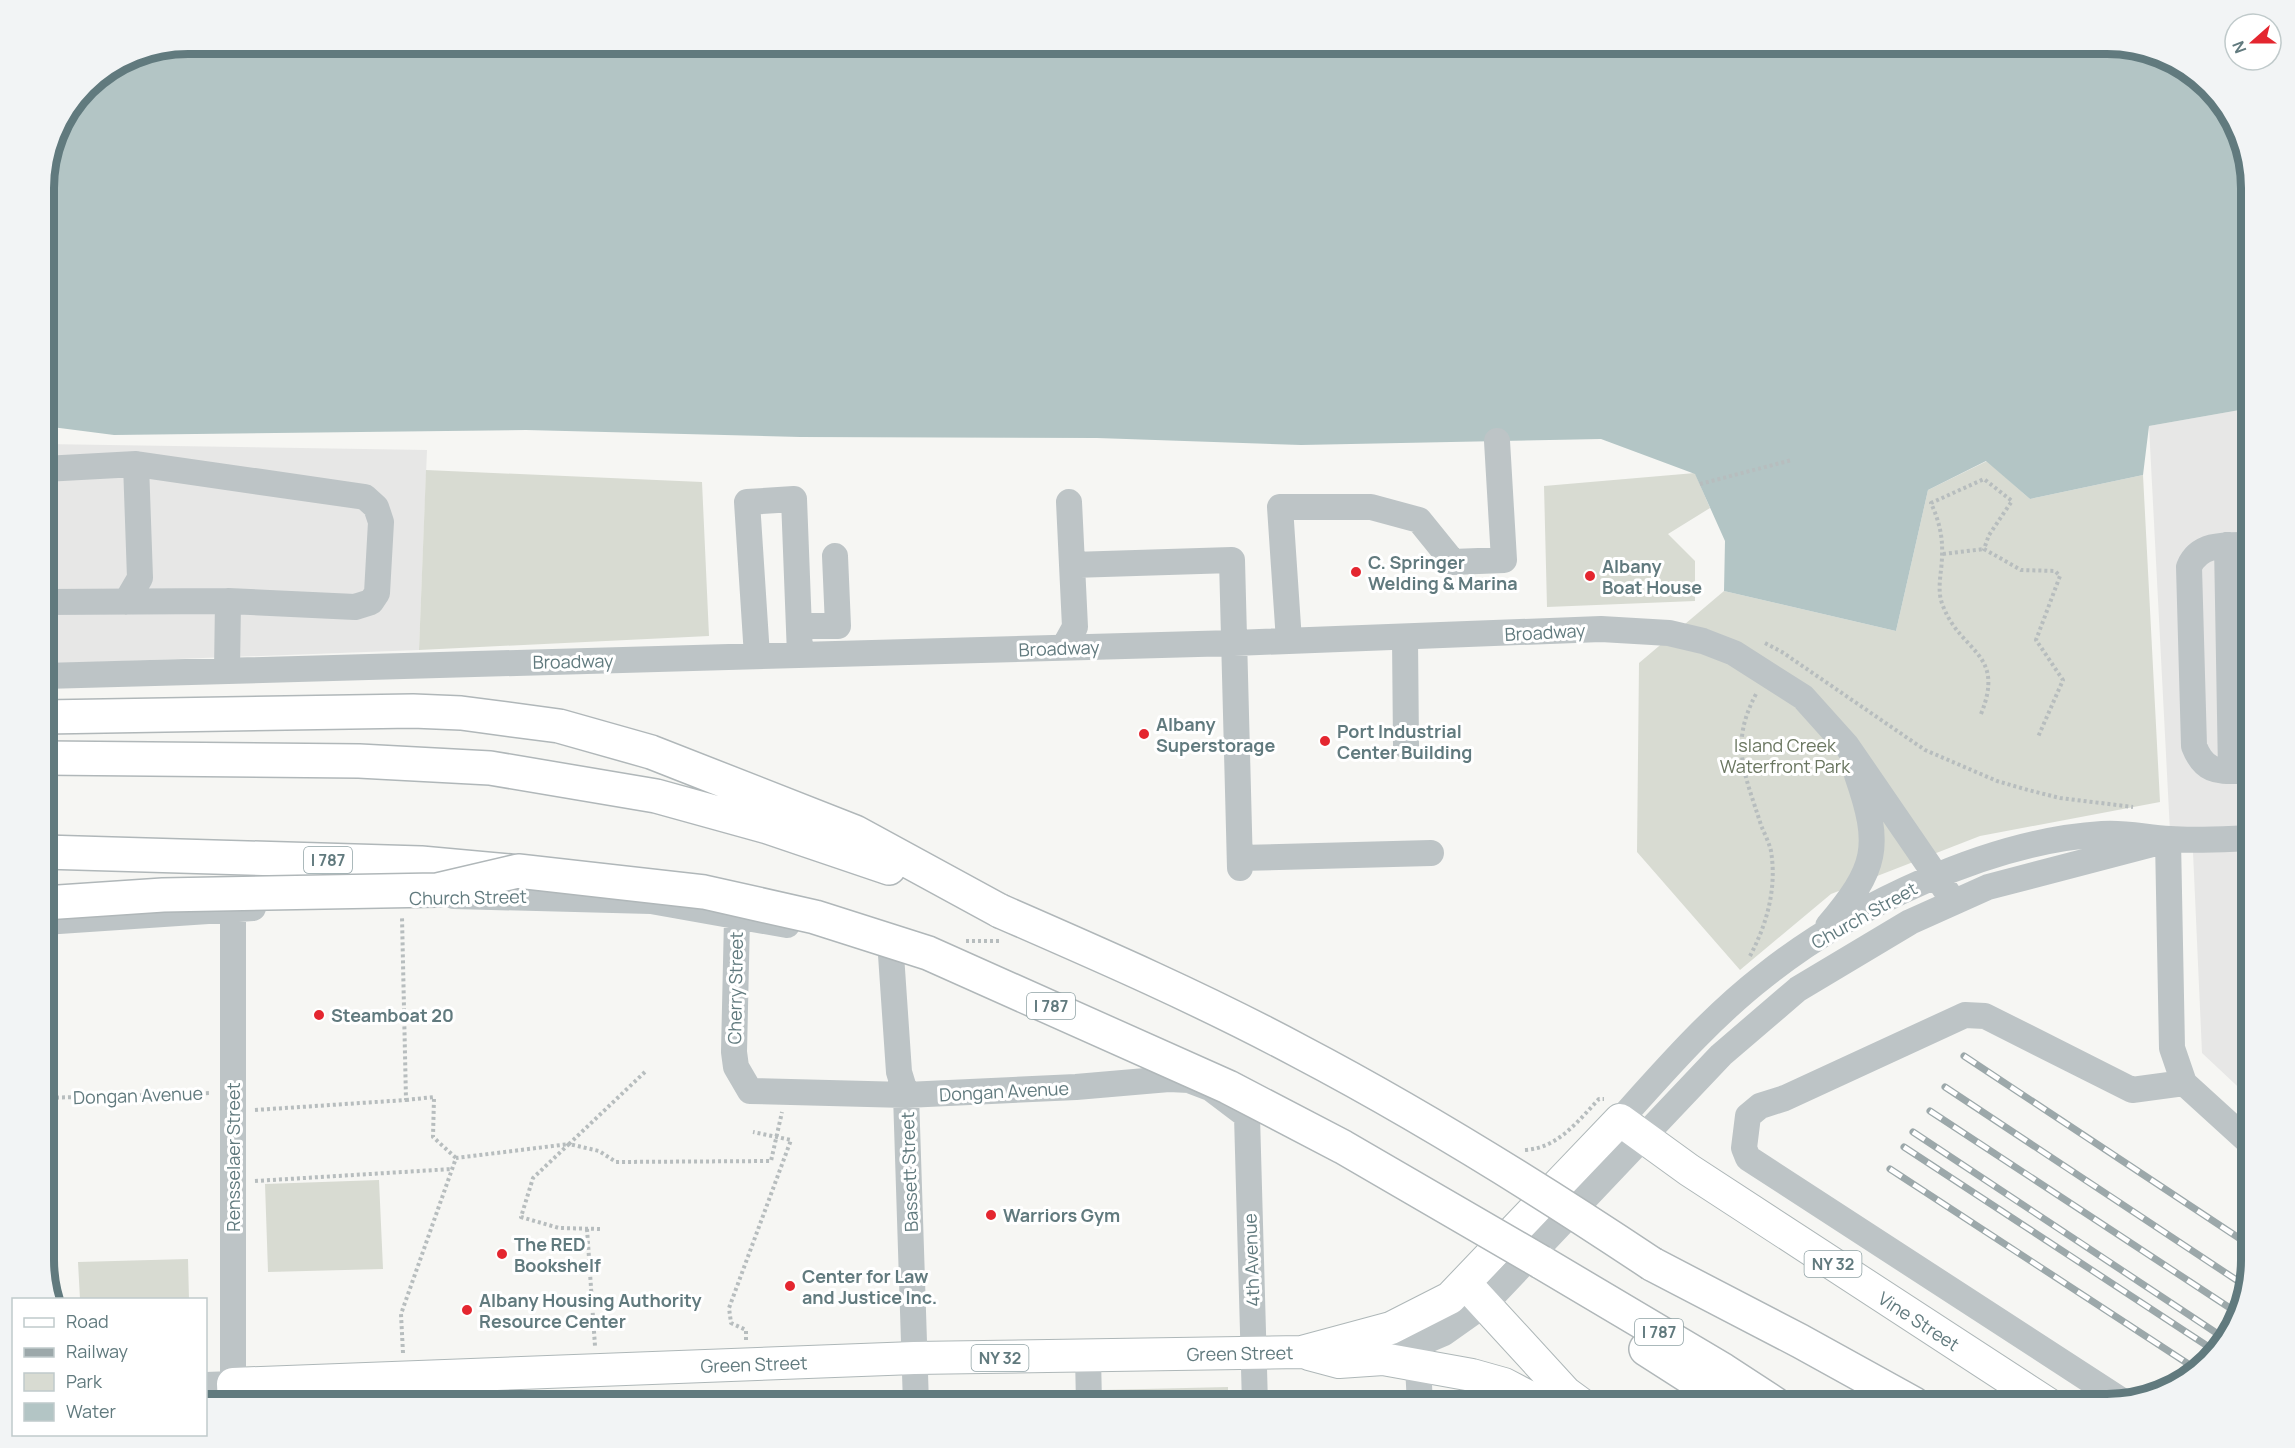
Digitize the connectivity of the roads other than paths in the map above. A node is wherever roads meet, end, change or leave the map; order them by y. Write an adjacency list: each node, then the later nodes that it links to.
1 (1497, 441): 13 (street)
2 (136, 464): 3 (street); 8 (street); 10 (street)
3 (54, 468)
4 (1069, 502): 7 (street)
5 (2231, 546): 26 (street); 26 (street)
6 (835, 556): 11 (street)
7 (1072, 565): 14 (street); 15 (street)
8 (228, 601): 10 (street); 18 (street)
9 (54, 602): 10 (street)
10 (126, 602)
11 (799, 626): 16 (street); 17 (street)
12 (1406, 638): 13 (street, Broadway); 21 (street); 22 (street, Broadway)
13 (1289, 641): 14 (street, Broadway)
14 (1234, 643): 15 (street, Broadway); 30 (street)
15 (1064, 648): 16 (street, Broadway)
16 (800, 655): 17 (street, Broadway)
17 (757, 656): 18 (street, Broadway)
18 (227, 671): 19 (street, Broadway)
19 (54, 676)
20 (54, 717): 36 (highway)
21 (1406, 746)
22 (1846, 746): 32 (street, Broadway); 39 (street)
23 (54, 752): 25 (highway)
24 (54, 758): 25 (highway)
25 (130, 758): 36 (highway)
26 (2232, 770)
27 (2241, 838): 28 (street, Church Street)
28 (2168, 840): 32 (street, Church Street); 34 (street, Church Street); 41 (street)
29 (54, 852): 31 (highway, I 787)
30 (1431, 853)
31 (518, 871): 33 (highway, bridge); 47 (highway, I 787, bridge)
32 (1936, 876): 34 (street, Broadway); 39 (street, Church Street)
33 (54, 902)
34 (1954, 902): 45 (street, Church Street)
35 (233, 910): 37 (street, Church Street); 38 (street, Church Street); 56 (street, Rensselaer Street)
36 (1000, 911): 48 (highway, bridge)
37 (737, 918): 40 (street, Church Street); 42 (street, Cherry Street)
38 (54, 921)
39 (1818, 939): 45 (street, Church Street)
40 (890, 940): 43 (street, Bassett Street)
41 (2184, 1083): 46 (street); 68 (street)
42 (750, 1091): 43 (street, Dongan Avenue)
43 (906, 1095): 44 (street, Dongan Avenue); 53 (street, Bassett Street)
44 (1247, 1116): 51 (street, 4th Avenue)
45 (1631, 1127): 49 (main road, NY 32); 67 (main road, Vine Street / NY 32)
46 (2241, 1133)
47 (1541, 1262): 63 (highway); 64 (highway, I 787)
48 (1652, 1264): 65 (highway); 66 (highway)
49 (1475, 1294): 50 (main road, Green Street / NY 32); 54 (street); 62 (main road)
50 (1302, 1352): 51 (main road, Green Street / NY 32); 54 (main road, Green Street)
51 (1254, 1353): 52 (main road, Green Street / NY 32); 59 (street, 4th Avenue)
52 (1088, 1356): 53 (main road, Green Street / NY 32); 58 (street)
53 (914, 1358): 56 (main road, Green Street / NY 32); 57 (street, Bassett Street)
54 (1383, 1359): 55 (main road, Green Street)
55 (1418, 1366): 60 (street); 61 (main road, Green Street)
56 (224, 1391)
57 (916, 1394)
58 (1089, 1394)
59 (1255, 1394)
60 (1419, 1394)
61 (1523, 1394)
62 (1567, 1394)
63 (1716, 1394)
64 (1760, 1394)
65 (1852, 1394)
66 (1896, 1394)
67 (2033, 1394)
68 (2111, 1394)

